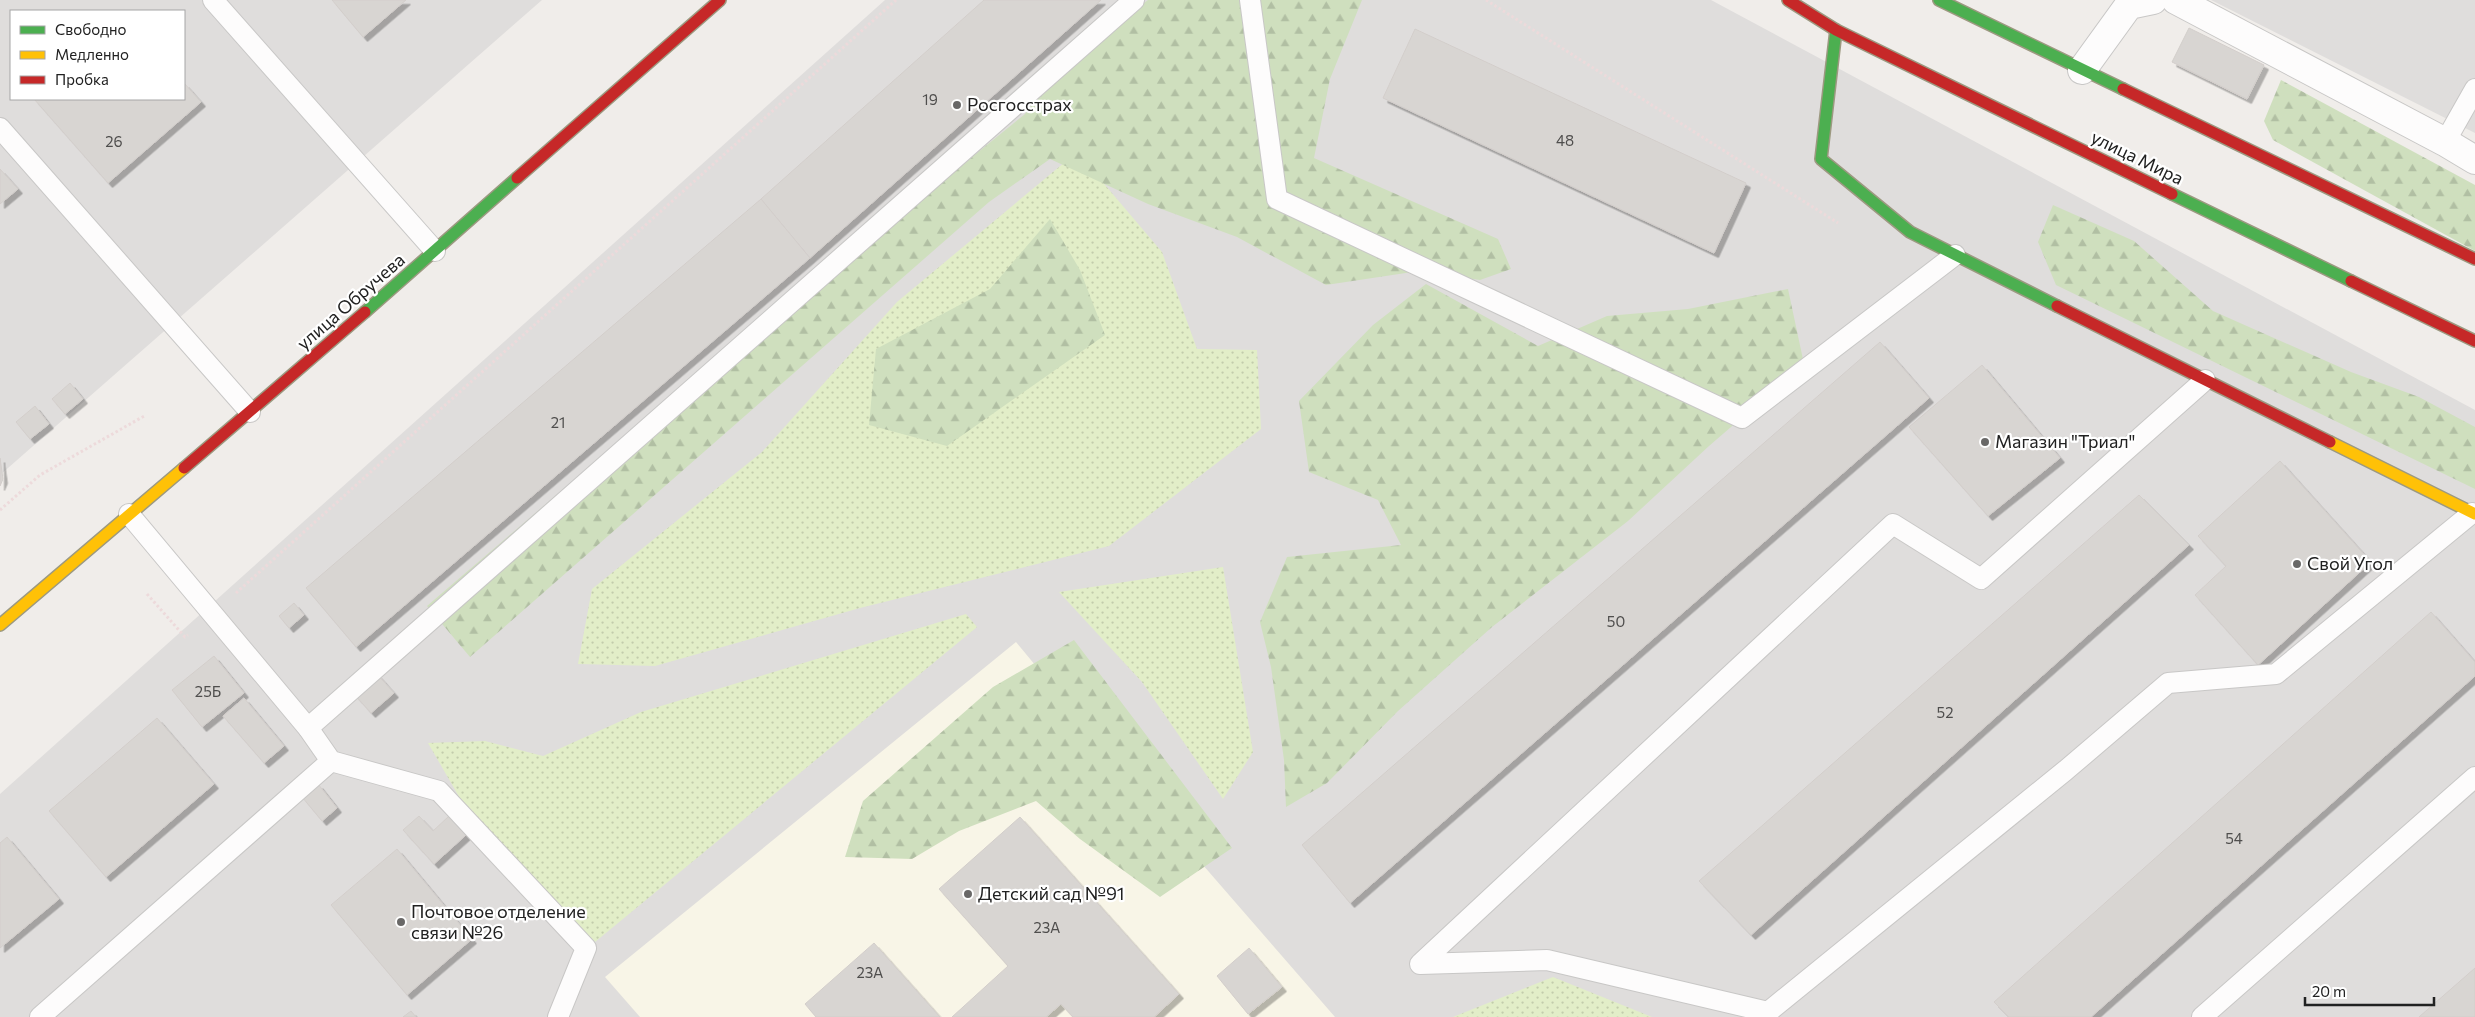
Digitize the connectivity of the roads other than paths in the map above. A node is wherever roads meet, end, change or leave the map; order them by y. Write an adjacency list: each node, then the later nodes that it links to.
1 (213, 0): 15 (lane)
2 (720, 0): 15 (main road, улица Обручева)
3 (1134, 0): 24 (lane)
4 (1250, 0): 16 (lane)
5 (1788, 0): 9 (main road, улица Мира)
6 (1939, 0): 10 (main road)
7 (2176, 0): 13 (street)
8 (2137, 2): 10 (street)
9 (1836, 30): 16 (main road); 18 (main road, улица Мира)
10 (2082, 70): 17 (main road)
11 (2475, 89): 13 (lane)
12 (0, 128): 20 (lane)
13 (2445, 142): 14 (street)
14 (2475, 160)
15 (435, 251): 20 (main road, улица Обручева)
16 (1954, 255): 19 (main road)
17 (2475, 259)
18 (2475, 341)
19 (2205, 380): 22 (main road); 22 (lane)
20 (250, 412): 21 (main road, улица Обручева)
21 (129, 514): 23 (main road, улица Обручева); 24 (lane)
22 (2473, 514)
23 (0, 624)
24 (308, 728): 25 (lane)
25 (331, 760): 27 (lane); 28 (lane)
26 (2475, 777): 29 (lane)
27 (40, 1017)
28 (558, 1017)
29 (2202, 1017)

